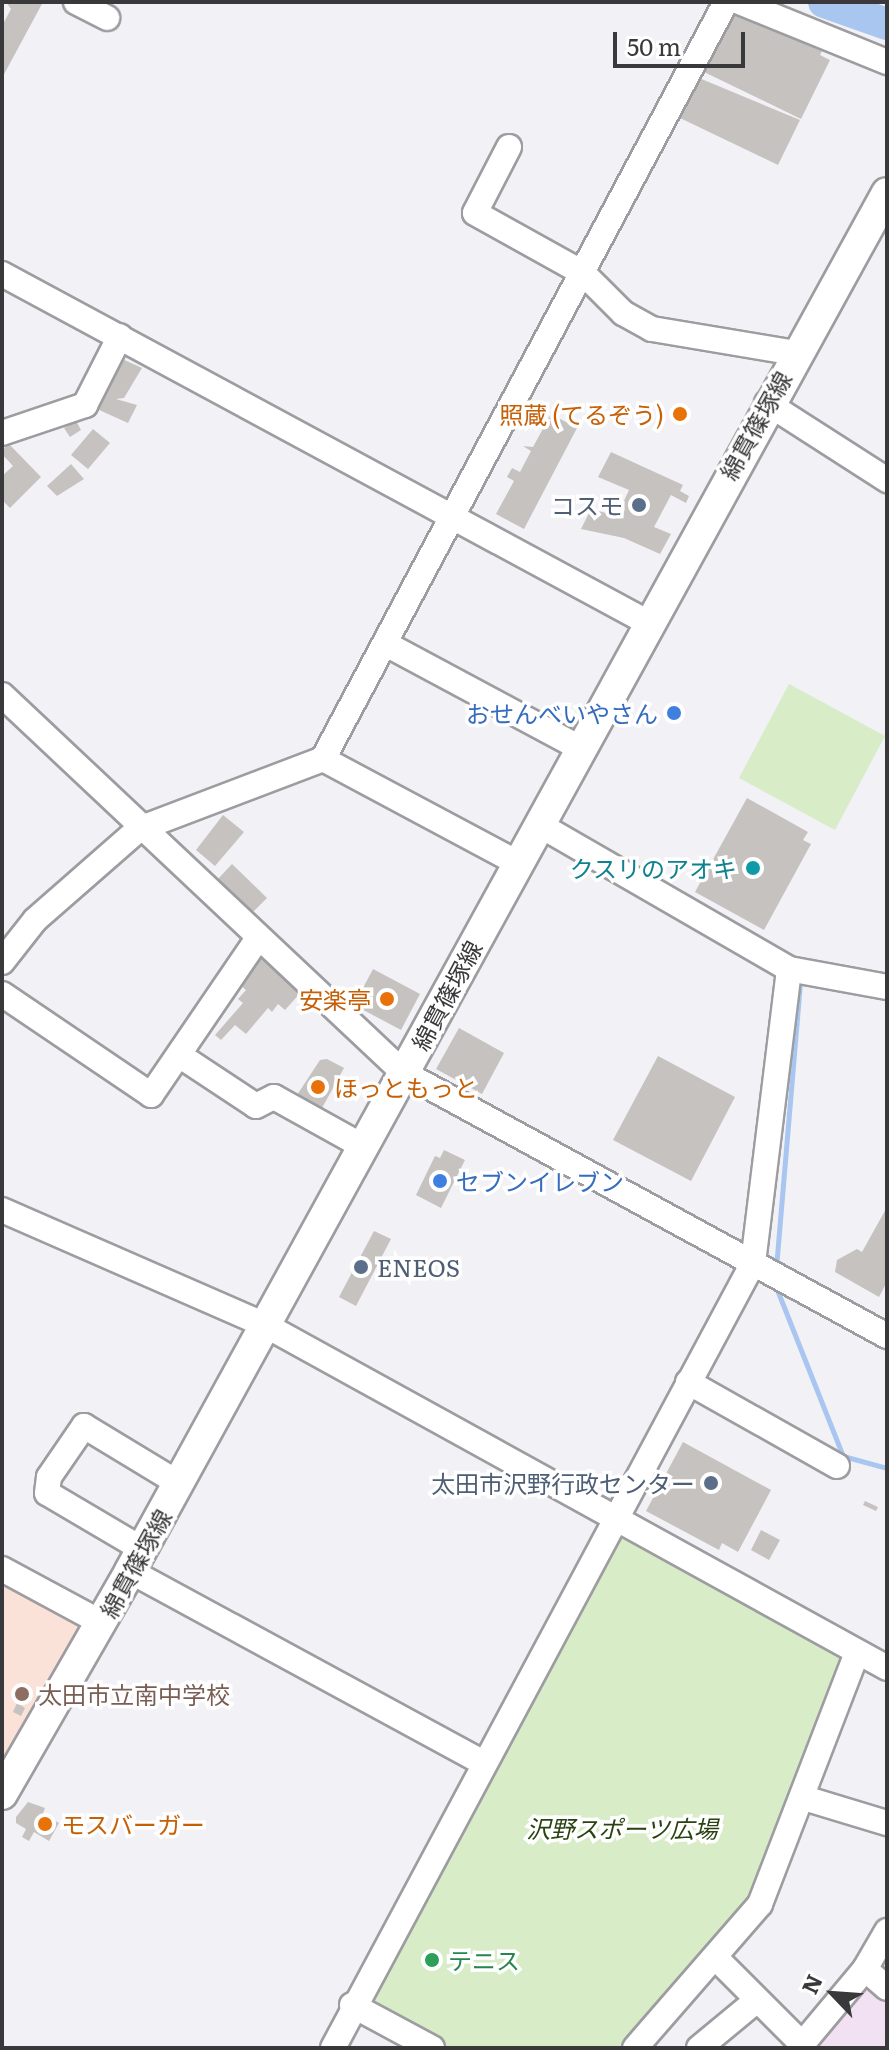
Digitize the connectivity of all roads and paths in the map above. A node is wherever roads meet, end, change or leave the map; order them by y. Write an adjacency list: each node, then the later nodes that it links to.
1 (76, 2): 4 (street)
2 (726, 2): 8 (street)
3 (739, 2): 5 (street)
4 (107, 18)
5 (887, 62)
6 (509, 147): 8 (street)
7 (887, 193): 11 (main road, 綿貫篠塚線)
8 (583, 273): 11 (street); 15 (street)
9 (2, 274): 10 (street)
10 (120, 336): 13 (street); 15 (street)
11 (795, 353): 12 (main road, 綿貫篠塚線)
12 (767, 403): 14 (street); 16 (main road, 綿貫篠塚線)
13 (2, 433)
14 (887, 479)
15 (452, 516): 16 (street); 17 (street)
16 (647, 622): 19 (main road, 綿貫篠塚線)
17 (386, 644): 19 (street); 20 (street)
18 (2, 695): 22 (street)
19 (580, 748): 21 (main road, 綿貫篠塚線)
20 (323, 759): 22 (street); 23 (street)
21 (538, 824): 23 (main road, 綿貫篠塚線); 26 (street)
22 (139, 829): 24 (street); 25 (street)
23 (518, 863): 30 (main road, 綿貫篠塚線)
24 (258, 938): 29 (street); 30 (street)
25 (2, 962)
26 (789, 969): 27 (street); 33 (street)
27 (887, 987)
28 (2, 994): 29 (street)
29 (179, 1055): 31 (street)
30 (404, 1073): 31 (main road, 綿貫篠塚線); 33 (street)
31 (364, 1147): 34 (main road, 綿貫篠塚線)
32 (2, 1210): 34 (street)
33 (753, 1263): 35 (street); 36 (street)
34 (265, 1325): 38 (main road, 綿貫篠塚線); 39 (street)
35 (887, 1336)
36 (688, 1382): 37 (street); 39 (street)
37 (837, 1466)
38 (178, 1483): 40 (main road, 綿貫篠塚線); 40 (street)
39 (616, 1518): 43 (street); 45 (street)
40 (136, 1560): 42 (main road, 綿貫篠塚線); 45 (street)
41 (2, 1569): 42 (street)
42 (102, 1623): 46 (main road, 綿貫篠塚線)
43 (857, 1653): 44 (street); 47 (street)
44 (887, 1668)
45 (482, 1762): 54 (street)
46 (2, 1794)
47 (804, 1798): 48 (street); 50 (street)
48 (887, 1823)
49 (887, 1931): 51 (street)
50 (716, 1958): 53 (street); 58 (street)
51 (865, 1969): 52 (street); 55 (street)
52 (887, 1988)
53 (757, 2000): 55 (street); 59 (street)
54 (352, 2005): 56 (street); 57 (street)
55 (801, 2046)
56 (333, 2048)
57 (432, 2048)
58 (635, 2048)
59 (699, 2048)

